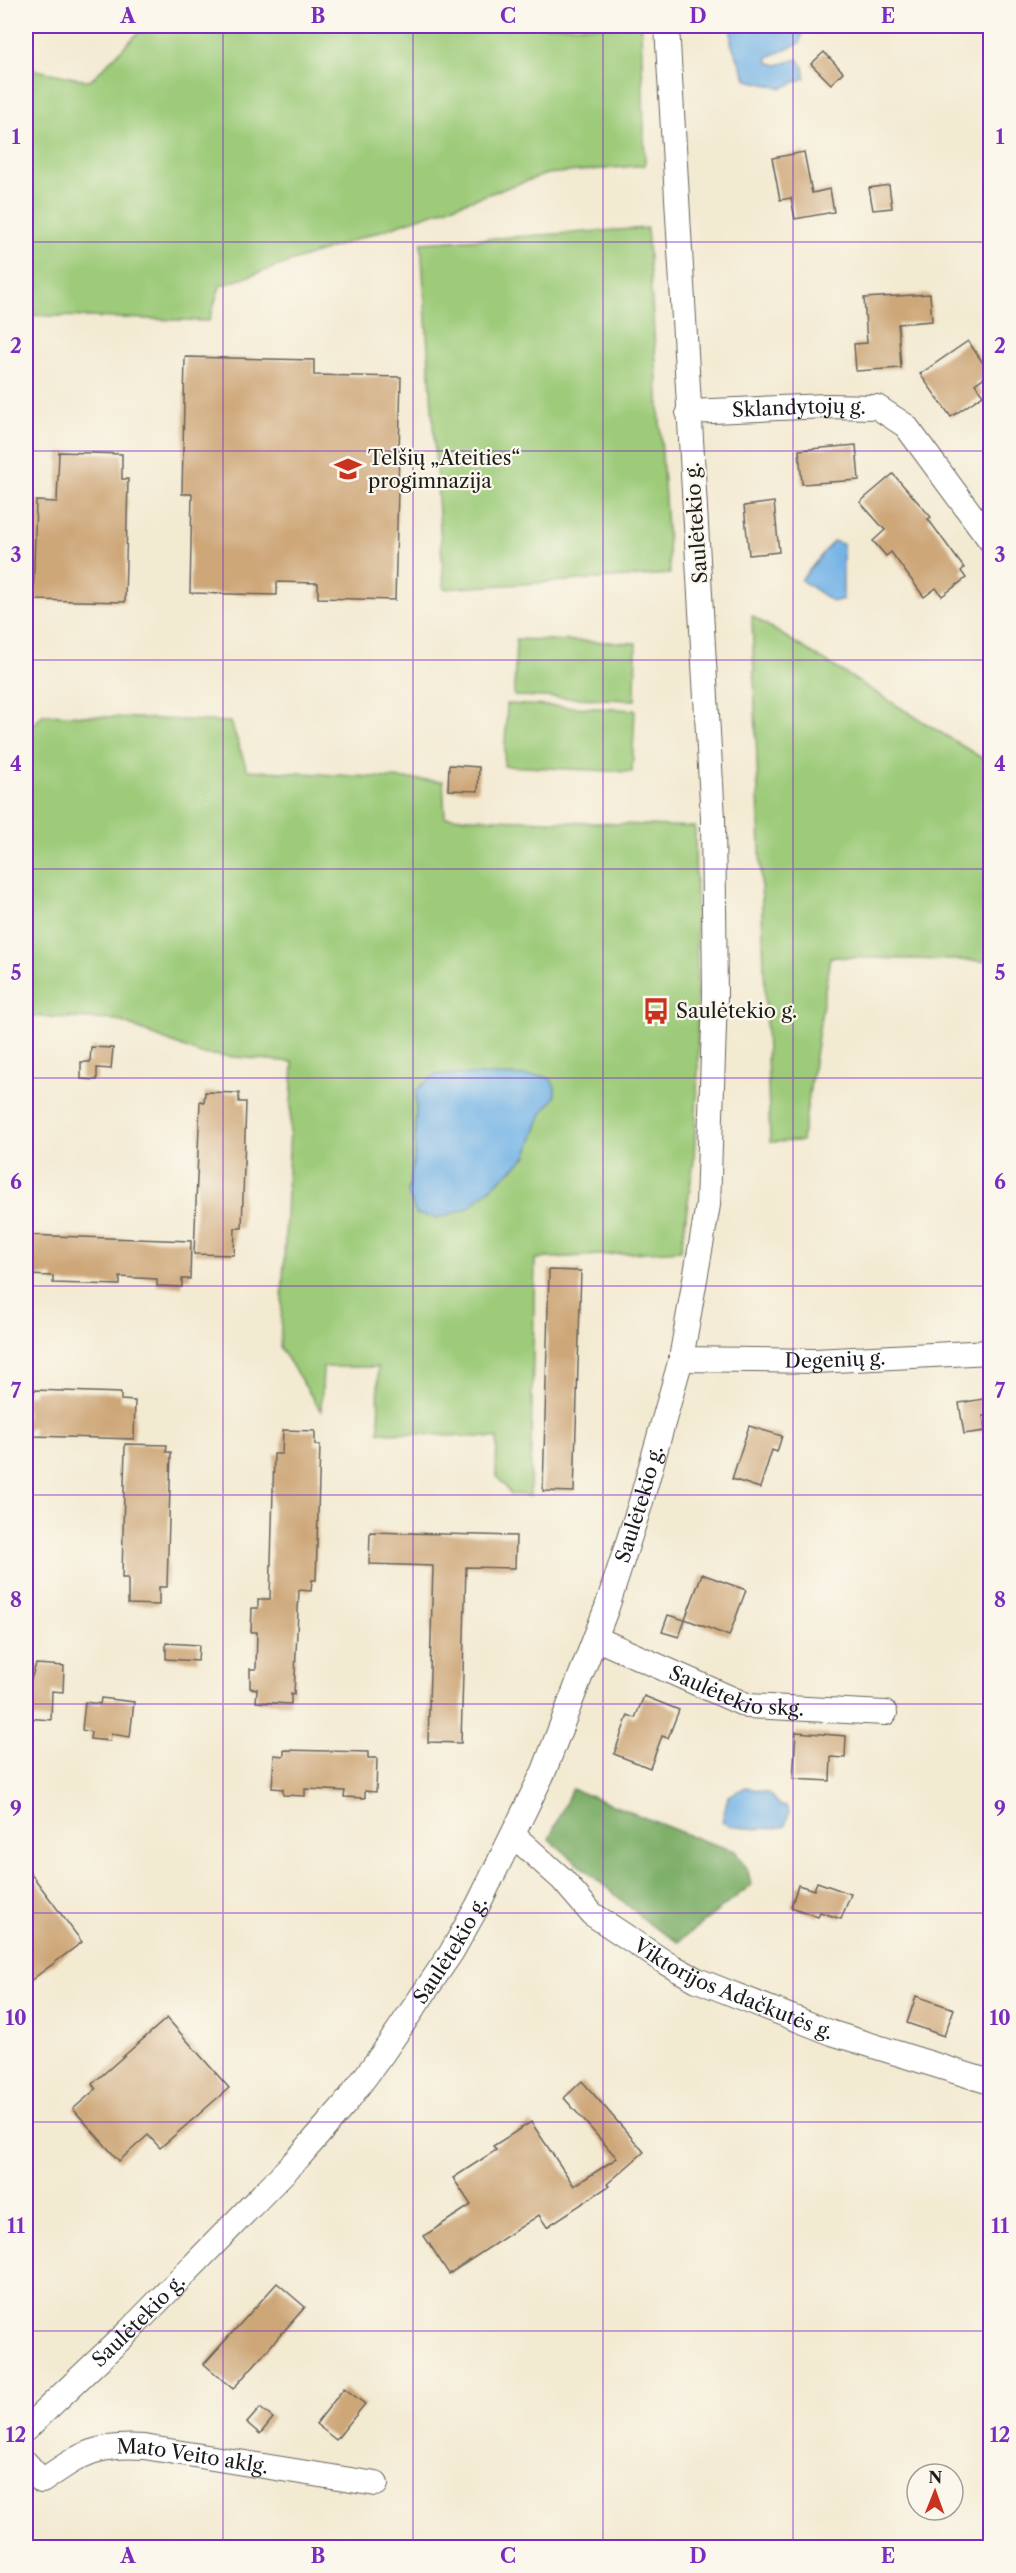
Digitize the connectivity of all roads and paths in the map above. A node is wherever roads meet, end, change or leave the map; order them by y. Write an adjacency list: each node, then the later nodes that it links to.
1 (667, 26): 2 (street, Saulėtekio g.)
2 (688, 412): 3 (street, Sklandytojų g.); 5 (street, Saulėtekio g.)
3 (990, 540)
4 (990, 1352): 5 (street, Degenių g.)
5 (681, 1359): 6 (street, Saulėtekio g.)
6 (595, 1638): 7 (street, Saulėtekio skg.); 8 (street, Saulėtekio g.)
7 (885, 1713)
8 (513, 1835): 9 (street, Viktorijos Adačkutės g.); 10 (street, Saulėtekio g.)
9 (990, 2082)
10 (26, 2429)
11 (26, 2463): 12 (street, Mato Veito aklg.)
12 (375, 2484)

